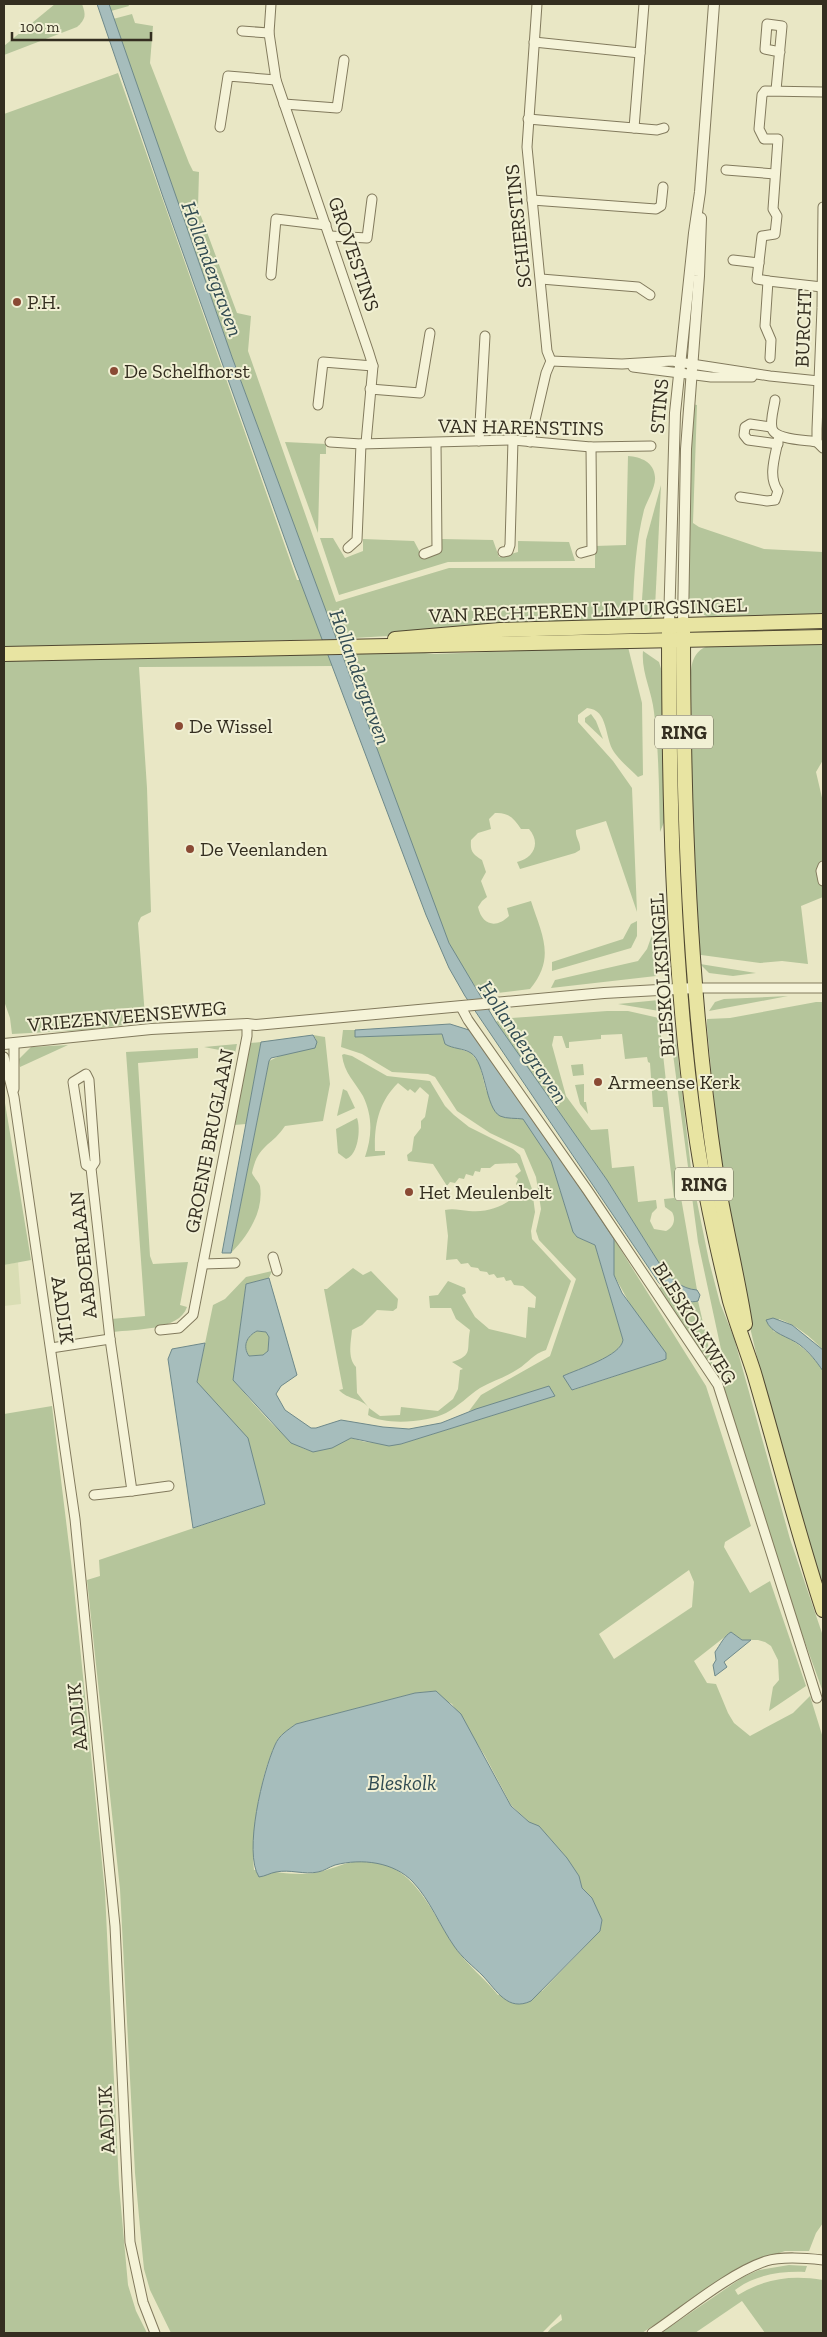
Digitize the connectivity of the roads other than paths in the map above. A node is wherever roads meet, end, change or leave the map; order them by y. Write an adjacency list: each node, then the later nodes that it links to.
1 (271, 4): 6 (street, GROVESTINS)
2 (537, 4): 7 (street, SCHIERSTINS)
3 (644, 4): 9 (street)
4 (714, 4): 22 (street, STINS)
5 (242, 31): 6 (street)
6 (270, 33): 11 (street, GROVESTINS)
7 (534, 42): 9 (street); 15 (street, SCHIERSTINS)
8 (780, 52): 12 (street)
9 (640, 53): 17 (street)
10 (344, 60): 14 (street)
11 (276, 80): 14 (street, GROVESTINS); 16 (street)
12 (776, 90): 13 (street); 20 (street)
13 (823, 92)
14 (284, 104): 26 (street, GROVESTINS)
15 (528, 119): 17 (street); 24 (street, SCHIERSTINS)
16 (220, 127)
17 (634, 128): 18 (street)
18 (664, 128)
19 (726, 170): 20 (street)
20 (775, 174): 29 (street)
21 (663, 187): 24 (street)
22 (700, 192): 40 (street, STINS); 41 (street, STINS)
23 (372, 199): 27 (street)
24 (532, 200): 31 (street, SCHIERSTINS)
25 (823, 207): 33 (street, BURCHT)
26 (326, 225): 27 (street, GROVESTINS); 30 (street)
27 (330, 236): 43 (street, GROVESTINS)
28 (733, 260): 29 (street)
29 (759, 263): 32 (street)
30 (271, 274)
31 (542, 279): 34 (street); 39 (street, SCHIERSTINS)
32 (768, 280): 33 (street); 38 (street)
33 (822, 287): 35 (street, BURCHT)
34 (650, 295)
35 (823, 309): 47 (street, BURCHT)
36 (430, 333): 48 (street)
37 (485, 336): 52 (street)
38 (770, 358)
39 (552, 361): 42 (street); 56 (street)
40 (680, 362): 41 (street); 42 (street); 44 (street, STINS)
41 (692, 363): 45 (street, STINS); 46 (street)
42 (622, 364): 44 (street)
43 (372, 366): 48 (street, GROVESTINS); 50 (street)
44 (679, 374): 45 (street); 69 (street, STINS)
45 (690, 376): 46 (street); 68 (street, STINS)
46 (770, 376): 47 (street)
47 (819, 381): 59 (street, BURCHT)
48 (370, 389): 58 (street, GROVESTINS)
49 (775, 400): 51 (street)
50 (318, 405)
51 (771, 427): 54 (street); 54 (street)
52 (479, 440): 53 (street, VAN HARENSTINS); 57 (street, VAN HARENSTINS)
53 (513, 440): 56 (street, VAN HARENSTINS); 64 (street)
54 (778, 440): 59 (street); 62 (street)
55 (330, 442): 58 (street, VAN HARENSTINS)
56 (530, 442): 61 (street, VAN HARENSTINS)
57 (436, 443): 58 (street, VAN HARENSTINS); 66 (street)
58 (363, 444): 63 (street, GROVESTINS)
59 (820, 445)
60 (650, 446): 61 (street, VAN HARENSTINS)
61 (591, 447): 65 (street)
62 (740, 497)
63 (348, 548)
64 (503, 552)
65 (582, 553)
66 (424, 554)
67 (823, 621): 68 (main road, VAN RECHTEREN LIMPURGSINGEL)
68 (683, 624): 69 (main road, VAN RECHTEREN LIMPURGSINGEL); 71 (main road, BLESKOLKSINGEL / RING)
69 (668, 625): 72 (main road, BLESKOLKSINGEL / RING); 73 (main road, VAN RECHTEREN LIMPURGSINGEL)
70 (823, 637): 71 (main road, VAN RECHTEREN LIMPURGSINGEL)
71 (683, 640): 72 (main road, VAN RECHTEREN LIMPURGSINGEL); 78 (main road, BLESKOLKSINGEL / RING)
72 (668, 641): 73 (main road, VAN RECHTEREN LIMPURGSINGEL); 77 (main road, BLESKOLKSINGEL / RING)
73 (349, 646): 74 (main road, VAN RECHTEREN LIMPURGSINGEL)
74 (4, 654)
75 (823, 866): 76 (street)
76 (823, 881)
77 (681, 988): 78 (street, VRIEZENVEENSEWEG); 80 (street, VRIEZENVEENSEWEG); 93 (main road, BLESKOLKSINGEL / RING)
78 (695, 988): 79 (street, VRIEZENVEENSEWEG); 93 (main road, BLESKOLKSINGEL / RING)
79 (823, 988)
80 (466, 1006): 81 (street, VRIEZENVEENSEWEG); 98 (street, BLESKOLKWEG)
81 (247, 1024): 82 (street, VRIEZENVEENSEWEG); 88 (street, GROENE BRUGLAAN)
82 (9, 1044): 84 (street, AADIJK)
83 (4, 1056): 84 (street, AADIJK)
84 (14, 1097): 92 (street, AADIJK)
85 (91, 1168): 85 (street, AABOERLAAN); 91 (street, AABOERLAAN)
86 (273, 1256): 89 (street)
87 (235, 1263): 88 (street, GROENE BRUGLAAN)
88 (203, 1264): 90 (street, GROENE BRUGLAAN)
89 (277, 1271)
90 (160, 1330)
91 (110, 1339): 92 (street, AABOERLAAN); 95 (street, AABOERLAAN)
92 (51, 1348): 100 (street, AADIJK)
93 (754, 1374): 97 (main road, BLESKOLKSINGEL / RING)
94 (169, 1486): 95 (street)
95 (132, 1491): 96 (street)
96 (94, 1495)
97 (823, 1610)
98 (817, 1698)
99 (823, 2260): 101 (street)
100 (155, 2333)
101 (652, 2333)

